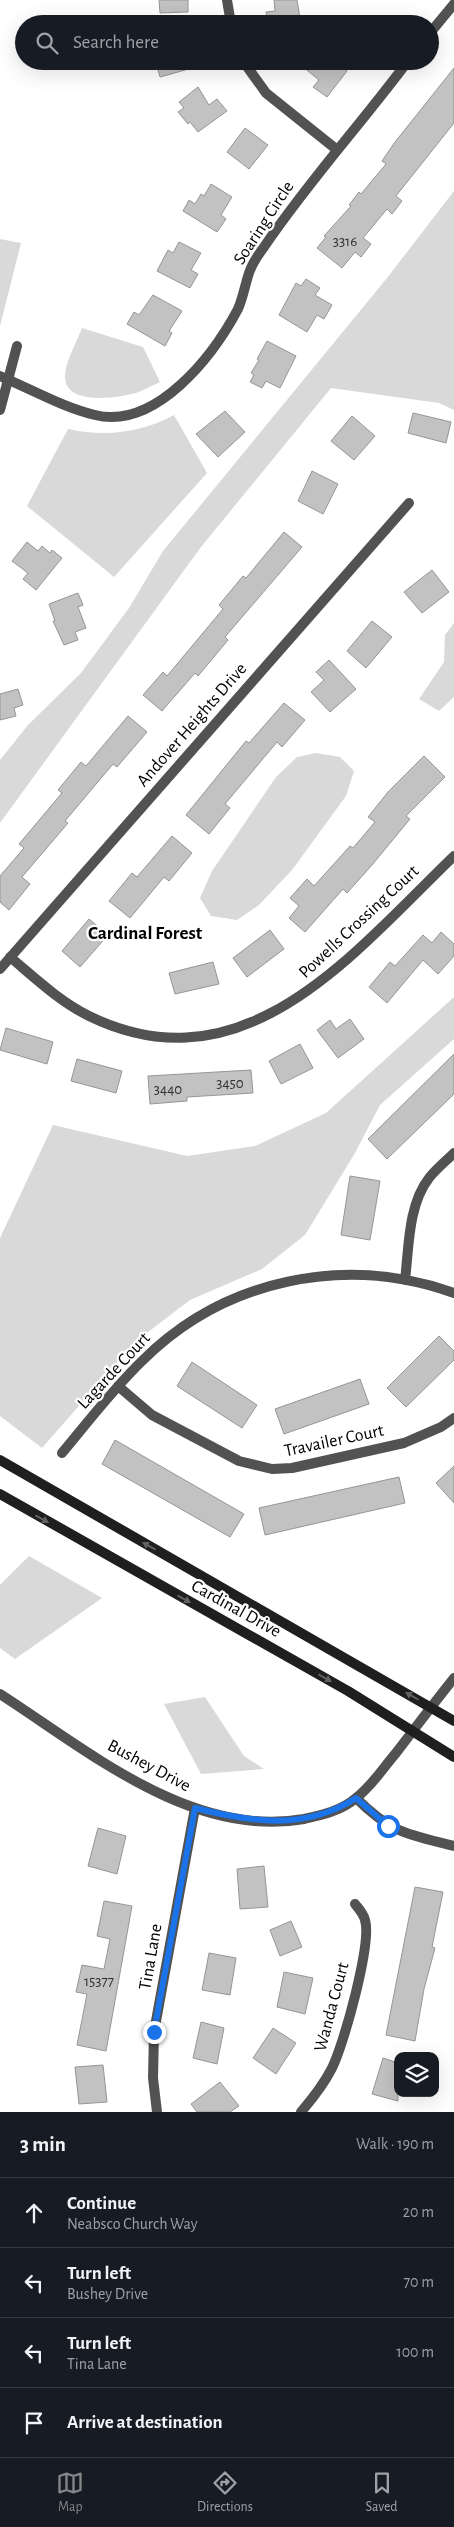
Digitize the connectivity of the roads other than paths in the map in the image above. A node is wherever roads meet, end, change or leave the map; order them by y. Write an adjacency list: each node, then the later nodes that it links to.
1 (227, 0): 3 (street)
2 (454, 4): 4 (street)
3 (230, 15)
4 (439, 22)
5 (250, 70): 7 (street)
6 (401, 70): 7 (street, Soaring Circle)
7 (336, 149): 9 (street, Soaring Circle)
8 (17, 346): 9 (street)
9 (2, 380): 10 (street)
10 (0, 410)
11 (409, 503): 13 (street, Andover Heights Drive)
12 (454, 856): 13 (street, Powells Crossing Court)
13 (10, 957): 14 (street, Andover Heights Drive)
14 (0, 969)
15 (454, 1153): 16 (street)
16 (405, 1280): 17 (street, Lagarde Court); 18 (street, Lagarde Court)
17 (454, 1293)
18 (118, 1386): 19 (street, Travailer Court); 20 (street, Lagarde Court)
19 (454, 1418)
20 (62, 1453)
21 (0, 1460): 25 (main road, Cardinal Drive, one-way to 21)
22 (0, 1494): 27 (main road, Cardinal Drive, one-way to 27)
23 (454, 1678): 25 (street, Bushey Drive)
24 (0, 1694): 30 (street, Bushey Drive)
25 (431, 1707): 26 (main road, Cardinal Drive); 27 (street, Bushey Drive)
26 (454, 1721)
27 (413, 1730): 28 (main road, Cardinal Drive); 29 (street, Bushey Drive)
28 (454, 1757)
29 (356, 1798): 30 (street, Bushey Drive); 31 (street)
30 (195, 1808): 33 (street, Tina Lane)
31 (454, 1846)
32 (355, 1904): 34 (street, Wanda Court)
33 (157, 2112)
34 (301, 2112)

